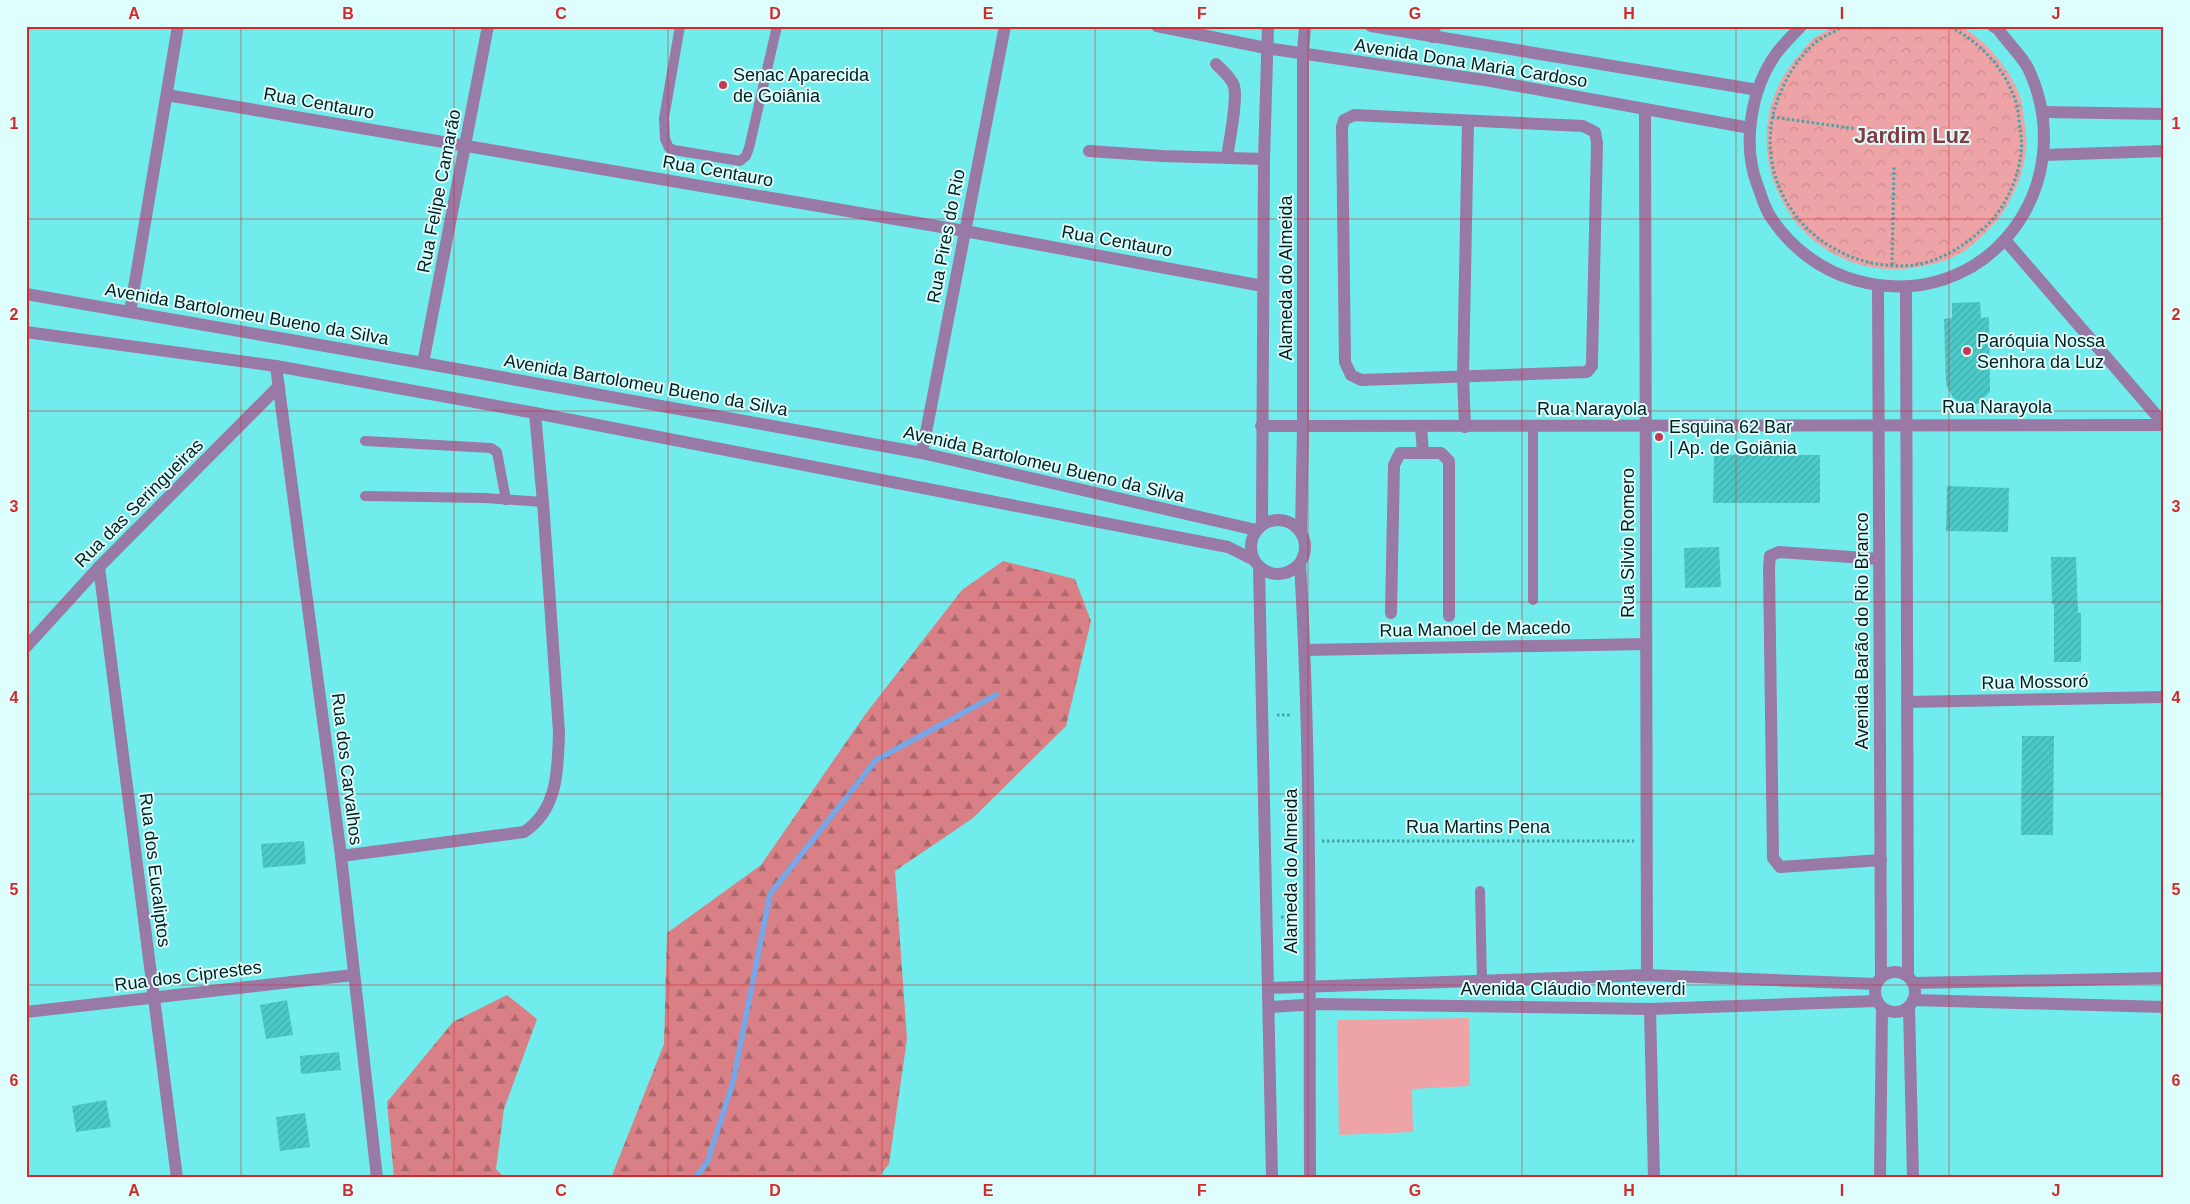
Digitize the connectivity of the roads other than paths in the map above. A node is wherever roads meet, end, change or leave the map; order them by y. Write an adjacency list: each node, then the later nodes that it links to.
1 (178, 26): 17 (street)
2 (488, 26): 23 (street, Rua Felipe Camarão)
3 (680, 26): 4 (lane)
4 (778, 26)
5 (1005, 26): 29 (street, Rua Pires do Rio)
6 (1157, 26): 13 (street, Avenida Dona Maria Cardoso)
7 (1268, 26): 13 (street, Alameda do Almeida)
8 (1305, 26): 14 (street, Alameda do Almeida)
9 (1371, 26): 12 (street, Avenida Dona Maria Cardoso)
10 (1802, 26): 16 (street)
11 (1993, 26): 19 (street)
12 (1434, 32): 16 (street, Avenida Dona Maria Cardoso)
13 (1266, 48): 14 (street, Avenida Dona Maria Cardoso); 28 (street, Alameda do Almeida)
14 (1303, 53): 18 (street, Avenida Dona Maria Cardoso); 48 (street, Alameda do Almeida)
15 (1216, 64): 27 (street)
16 (1758, 90): 22 (street)
17 (167, 94): 23 (street, Rua Centauro); 35 (street)
18 (1645, 110): 22 (street, Avenida Dona Maria Cardoso); 47 (street, Rua Silvio Romero)
19 (2043, 112): 20 (street); 26 (street)
20 (2164, 114)
21 (1468, 122): 39 (street); 39 (street); 39 (street)
22 (1750, 128): 32 (street)
23 (466, 145): 29 (street, Rua Centauro); 37 (street, Rua Felipe Camarão)
24 (1089, 150): 27 (street)
25 (2164, 151): 26 (street)
26 (2044, 155): 30 (street)
27 (1227, 158): 28 (street)
28 (1264, 159): 31 (street, Alameda do Almeida)
29 (965, 231): 31 (street, Rua Centauro); 52 (street, Rua Pires do Rio)
30 (2005, 240): 33 (street); 44 (street)
31 (1263, 286): 45 (street, Alameda do Almeida)
32 (1878, 286): 33 (street); 42 (street, Avenida Barão do Rio Branco)
33 (1906, 287): 43 (street)
34 (26, 294): 35 (street, Avenida Bartolomeu Bueno da Silva)
35 (130, 312): 37 (street, Avenida Bartolomeu Bueno da Silva)
36 (26, 332): 38 (street)
37 (424, 362): 52 (street, Avenida Bartolomeu Bueno da Silva)
38 (276, 366): 40 (street, Rua dos Carvalhos); 41 (street)
39 (1464, 376): 50 (street)
40 (279, 386): 62 (street, Rua das Seringueiras); 71 (street, Rua dos Carvalhos)
41 (535, 413): 56 (street); 60 (street)
42 (1879, 424): 43 (street, Rua Narayola); 47 (street, Rua Narayola); 59 (street, Avenida Barão do Rio Branco)
43 (1907, 424): 44 (street, Rua Narayola); 70 (street)
44 (2164, 424)
45 (1261, 426): 48 (street, Rua Narayola); 57 (street, Alameda do Almeida)
46 (1533, 426): 47 (street, Rua Narayola); 50 (street, Rua Narayola); 63 (lane)
47 (1646, 426): 66 (street, Rua Silvio Romero)
48 (1304, 427): 49 (street, Rua Narayola); 58 (street, Alameda do Almeida)
49 (1421, 427): 50 (street, Rua Narayola); 53 (street)
50 (1465, 427)
51 (365, 441): 55 (lane)
52 (922, 453): 57 (street, Avenida Bartolomeu Bueno da Silva)
53 (1423, 453): 64 (street); 65 (street)
54 (366, 496): 55 (lane)
55 (506, 500): 56 (lane)
56 (543, 502): 71 (street)
57 (1259, 527): 58 (street); 60 (street)
58 (1301, 530): 61 (street)
59 (1879, 558): 72 (street, Avenida Barão do Rio Branco); 72 (street)
60 (1256, 564): 61 (street); 81 (street, Alameda do Almeida)
61 (1300, 564): 68 (street, Alameda do Almeida)
62 (99, 567): 67 (street, Rua das Seringueiras); 82 (street, Rua dos Eucaliptos)
63 (1533, 600)
64 (1391, 613)
65 (1449, 616)
66 (1646, 644): 68 (street, Rua Manoel de Macedo); 75 (street, Rua Silvio Romero)
67 (26, 647)
68 (1305, 650): 80 (street, Alameda do Almeida)
69 (2164, 697): 70 (street, Rua Mossoró)
70 (1907, 702): 78 (street)
71 (341, 856): 74 (street, Rua dos Carvalhos)
72 (1881, 860): 77 (street, Avenida Barão do Rio Branco)
73 (1480, 892): 79 (lane)
74 (353, 974): 82 (street, Rua dos Ciprestes); 91 (street, Rua dos Carvalhos)
75 (1647, 975): 77 (street, Avenida Cláudio Monteverdi); 79 (street, Avenida Cláudio Monteverdi)
76 (2164, 978): 78 (street)
77 (1879, 980): 78 (street); 85 (street)
78 (1910, 980): 83 (street)
79 (1482, 981): 80 (street, Avenida Cláudio Monteverdi)
80 (1310, 987): 81 (street, Avenida Cláudio Monteverdi); 84 (street, Alameda do Almeida)
81 (1269, 988): 86 (street, Alameda do Almeida)
82 (154, 998): 89 (street, Rua dos Ciprestes); 90 (street, Rua dos Eucaliptos)
83 (1911, 1003): 85 (street); 87 (street); 96 (street)
84 (1310, 1004): 86 (street, Avenida Cláudio Monteverdi); 88 (street, Avenida Cláudio Monteverdi); 93 (street, Alameda do Almeida)
85 (1879, 1005): 88 (street, Avenida Cláudio Monteverdi); 95 (street)
86 (1270, 1007): 92 (street, Alameda do Almeida)
87 (2164, 1007)
88 (1650, 1009): 94 (street)
89 (26, 1012)
90 (176, 1178)
91 (377, 1178)
92 (1272, 1178)
93 (1310, 1178)
94 (1654, 1178)
95 (1880, 1178)
96 (1913, 1178)

